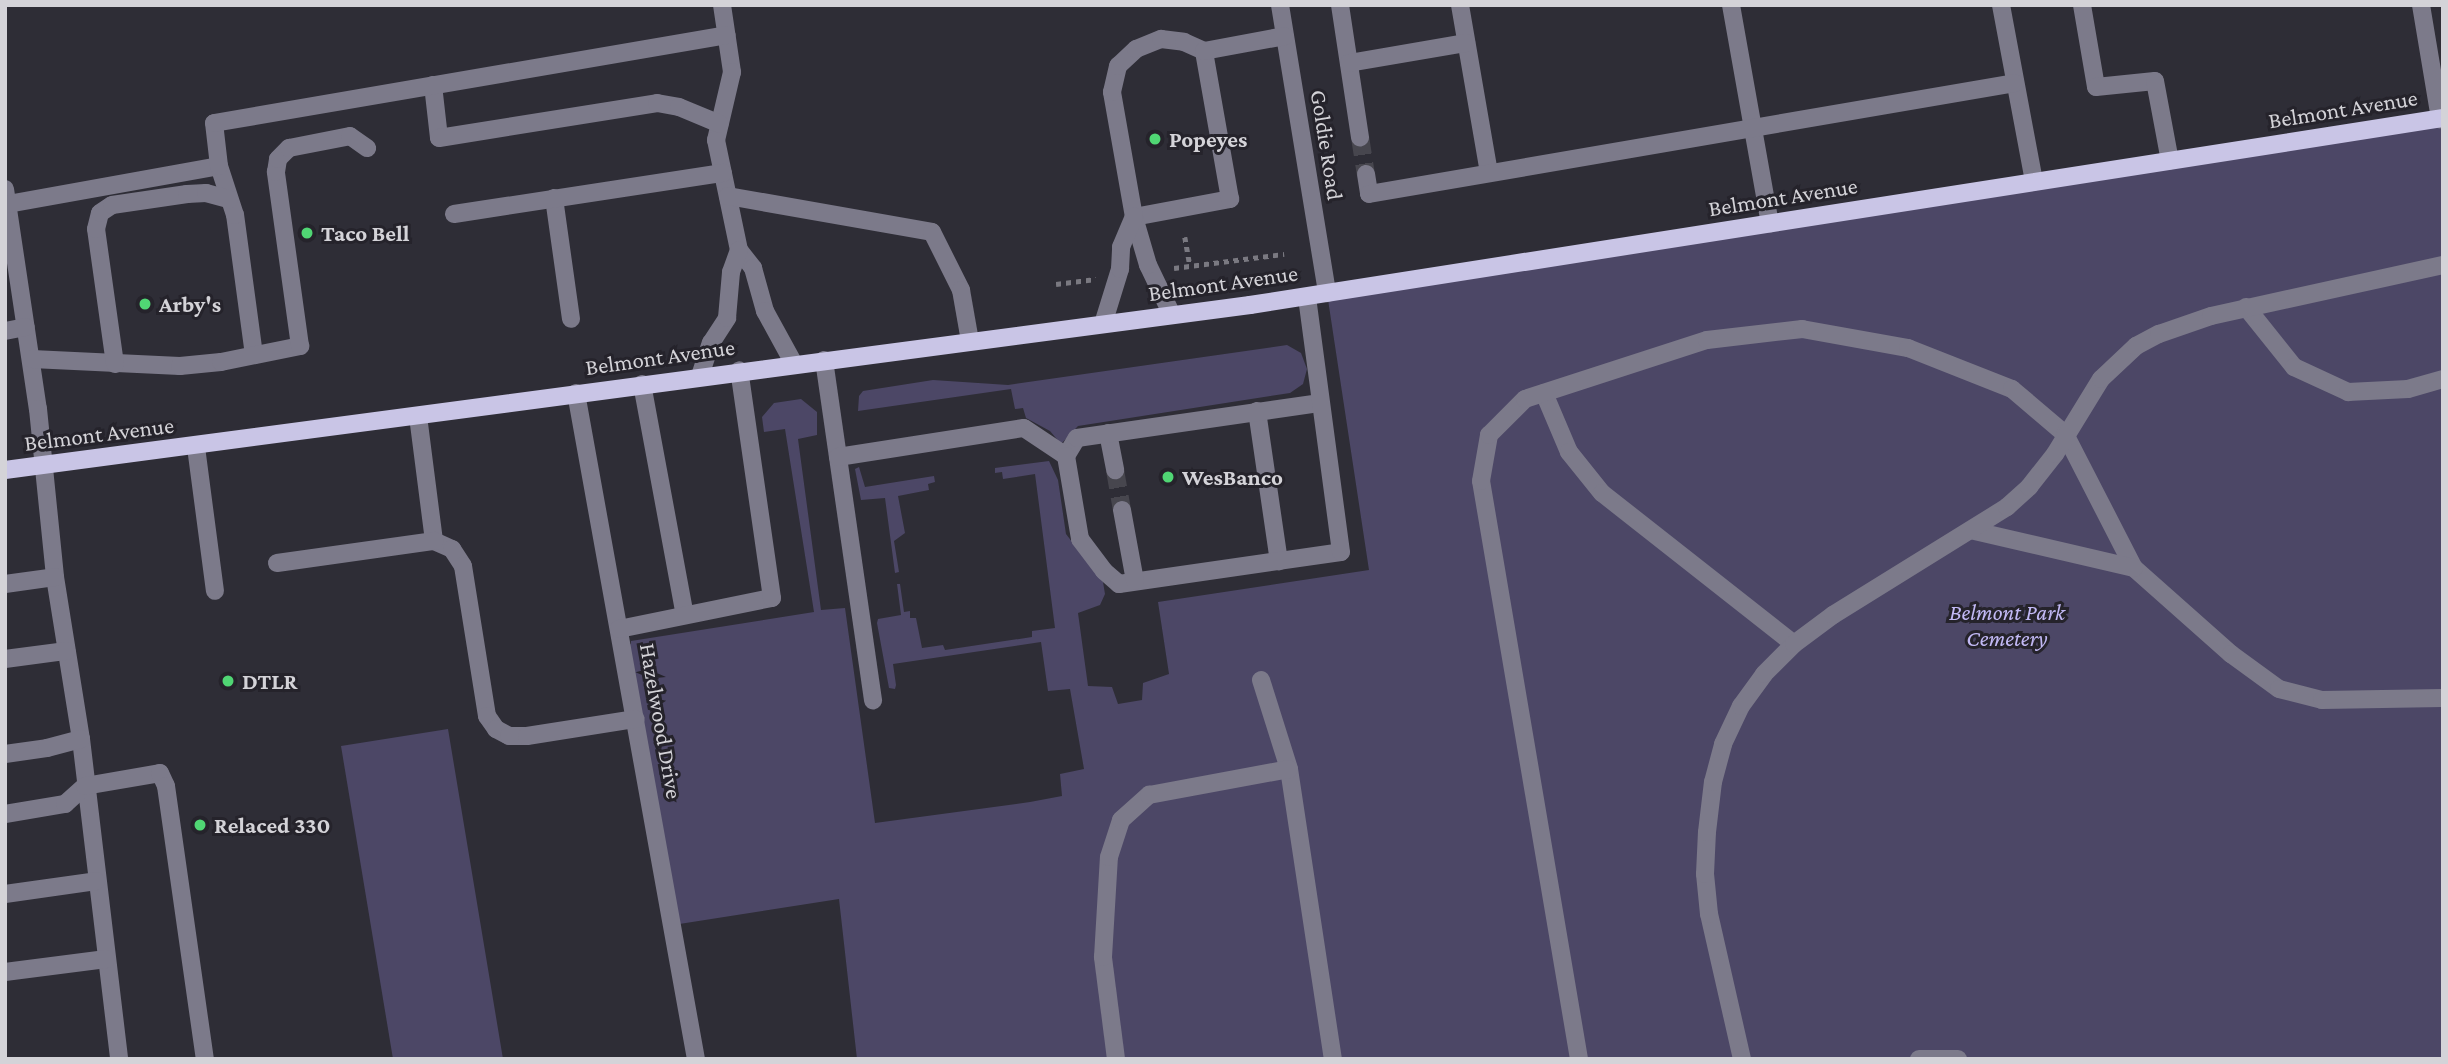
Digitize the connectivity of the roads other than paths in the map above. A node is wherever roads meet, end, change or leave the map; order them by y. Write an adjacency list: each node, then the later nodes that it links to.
1 (722, 5): 9 (street)
2 (1280, 5): 10 (street, Goldie Road)
3 (1340, 5): 13 (street)
4 (1460, 5): 11 (street)
5 (1731, 5): 18 (street)
6 (2001, 5): 14 (street)
7 (2082, 5): 21 (street)
8 (2421, 5): 16 (street)
9 (727, 35): 15 (street); 17 (street)
10 (1284, 36): 12 (street); 36 (street, Goldie Road)
11 (1466, 43): 13 (street); 24 (street)
12 (1204, 51): 32 (street); 32 (street)
13 (1349, 63): 19 (street)
14 (2015, 83): 18 (street); 26 (street)
15 (433, 85): 17 (street); 22 (street)
16 (2441, 119): 21 (main road, Belmont Avenue)
17 (720, 124): 23 (street)
18 (1752, 127): 24 (street); 33 (street)
19 (1360, 137)
20 (367, 148): 45 (street)
21 (2170, 161): 26 (main road, Belmont Avenue)
22 (219, 166): 28 (street); 30 (street)
23 (723, 173): 27 (street); 29 (street)
24 (1489, 173): 25 (street)
25 (1366, 174)
26 (2034, 182): 33 (main road, Belmont Avenue)
27 (728, 196): 34 (street); 44 (street)
28 (6, 197): 42 (street)
29 (554, 198): 31 (street); 40 (street)
30 (229, 199): 45 (street); 48 (street)
31 (454, 214)
32 (1134, 217): 39 (street); 41 (street)
33 (1770, 224): 36 (main road, Belmont Avenue)
34 (739, 250): 49 (street); 51 (street)
35 (2443, 265): 38 (street)
36 (1327, 293): 37 (main road, Belmont Avenue)
37 (1307, 296): 39 (main road, Belmont Avenue); 56 (street)
38 (2246, 307): 52 (street); 60 (street)
39 (1172, 315): 41 (main road, Belmont Avenue)
40 (571, 319)
41 (1103, 324): 44 (main road, Belmont Avenue)
42 (26, 327): 43 (street); 46 (street)
43 (5, 331)
44 (970, 341): 47 (main road, Belmont Avenue)
45 (254, 355): 48 (street)
46 (32, 359): 48 (street); 64 (street)
47 (824, 360): 49 (main road, Belmont Avenue); 63 (street)
48 (115, 364)
49 (794, 364): 50 (main road, Belmont Avenue)
50 (739, 370): 51 (main road, Belmont Avenue); 77 (street)
51 (700, 376): 53 (main road, Belmont Avenue)
52 (2443, 379)
53 (642, 384): 54 (main road, Belmont Avenue); 77 (street)
54 (576, 393): 58 (main road, Belmont Avenue); 78 (street, Hazelwood Drive)
55 (1544, 393): 60 (street); 79 (street); 100 (street)
56 (1321, 403): 57 (street); 70 (street)
57 (1257, 411): 59 (street); 70 (street)
58 (418, 416): 61 (main road, Belmont Avenue); 69 (street)
59 (1108, 433): 62 (street); 66 (street)
60 (2065, 434): 68 (street); 72 (street)
61 (197, 447): 64 (main road, Belmont Avenue); 76 (street)
62 (1066, 456): 63 (street); 74 (street)
63 (838, 457): 84 (street)
64 (45, 464): 65 (main road, Belmont Avenue); 73 (street)
65 (5, 470)
66 (1115, 470)
67 (1122, 510): 74 (street)
68 (1971, 530): 72 (street); 79 (street)
69 (434, 541): 71 (street); 85 (street)
70 (1279, 561): 74 (street)
71 (277, 563)
72 (2134, 568): 83 (street)
73 (55, 577): 75 (street); 80 (street)
74 (1135, 581)
75 (5, 584)
76 (215, 591)
77 (685, 615): 78 (street)
78 (620, 629): 85 (street, Hazelwood Drive)
79 (1794, 644): 101 (street)
80 (66, 652): 81 (street); 86 (street)
81 (5, 659)
82 (1261, 680): 88 (street)
83 (2443, 698)
84 (873, 701)
85 (636, 719): 97 (street, Hazelwood Drive)
86 (80, 738): 87 (street); 89 (street)
87 (5, 754)
88 (1289, 769): 98 (street); 99 (street)
89 (85, 786): 90 (street); 91 (street); 96 (street)
90 (5, 814)
91 (96, 881): 92 (street); 93 (street)
92 (5, 894)
93 (106, 959): 94 (street); 95 (street)
94 (5, 972)
95 (119, 1059)
96 (205, 1059)
97 (696, 1059)
98 (1116, 1059)
99 (1333, 1059)
100 (1580, 1059)
101 (1742, 1059)
102 (1919, 1059): 103 (street)
103 (1958, 1059)

